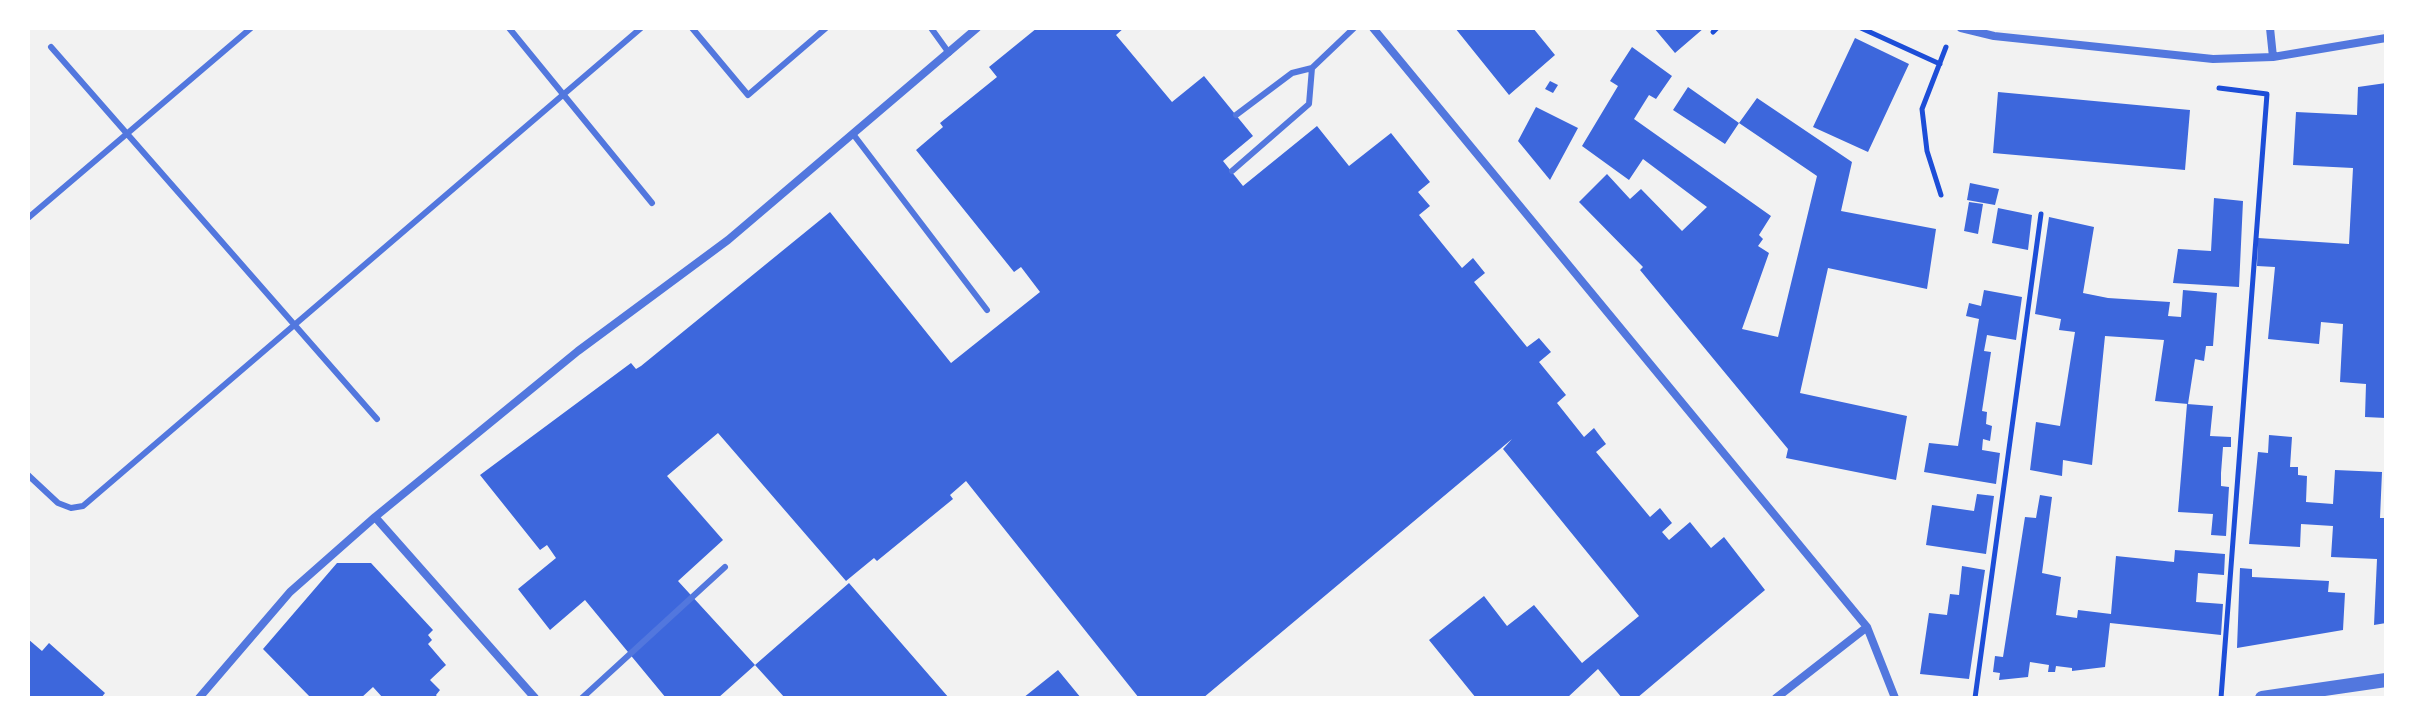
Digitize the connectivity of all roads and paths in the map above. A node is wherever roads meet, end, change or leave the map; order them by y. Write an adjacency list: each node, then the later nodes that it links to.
1 (251, 28): 23 (lane)
2 (509, 28): 21 (lane)
3 (641, 28): 21 (lane)
4 (692, 28): 5 (lane)
5 (826, 28)
6 (931, 28): 16 (lane)
7 (977, 28): 16 (street)
8 (1354, 28): 20 (lane)
9 (1373, 28): 36 (street)
10 (1861, 28): 19 (path)
11 (1961, 28): 18 (street)
12 (2270, 28): 17 (street)
13 (2386, 38): 17 (street)
14 (1949, 40): 19 (path)
15 (51, 47): 23 (lane)
16 (949, 53): 24 (street)
17 (2273, 57): 18 (street)
18 (2213, 59): 44 (path)
19 (1940, 64): 26 (path)
20 (1312, 68): 22 (lane); 25 (lane)
21 (566, 94): 27 (lane); 31 (lane)
22 (1236, 115)
23 (127, 133): 29 (lane); 31 (lane)
24 (853, 134): 30 (lane); 34 (street)
25 (1232, 171)
26 (1941, 195)
27 (652, 203)
28 (2041, 214): 43 (path)
29 (28, 218)
30 (987, 310)
31 (295, 327): 32 (lane); 33 (lane)
32 (377, 419)
33 (28, 475)
34 (375, 517): 38 (street); 39 (street)
35 (725, 567): 40 (lane)
36 (1867, 627): 41 (street); 42 (street)
37 (2386, 680): 45 (street)
38 (199, 698)
39 (535, 698)
40 (582, 698)
41 (1776, 698)
42 (1895, 698)
43 (1975, 698)
44 (2221, 698)
45 (2262, 698)

